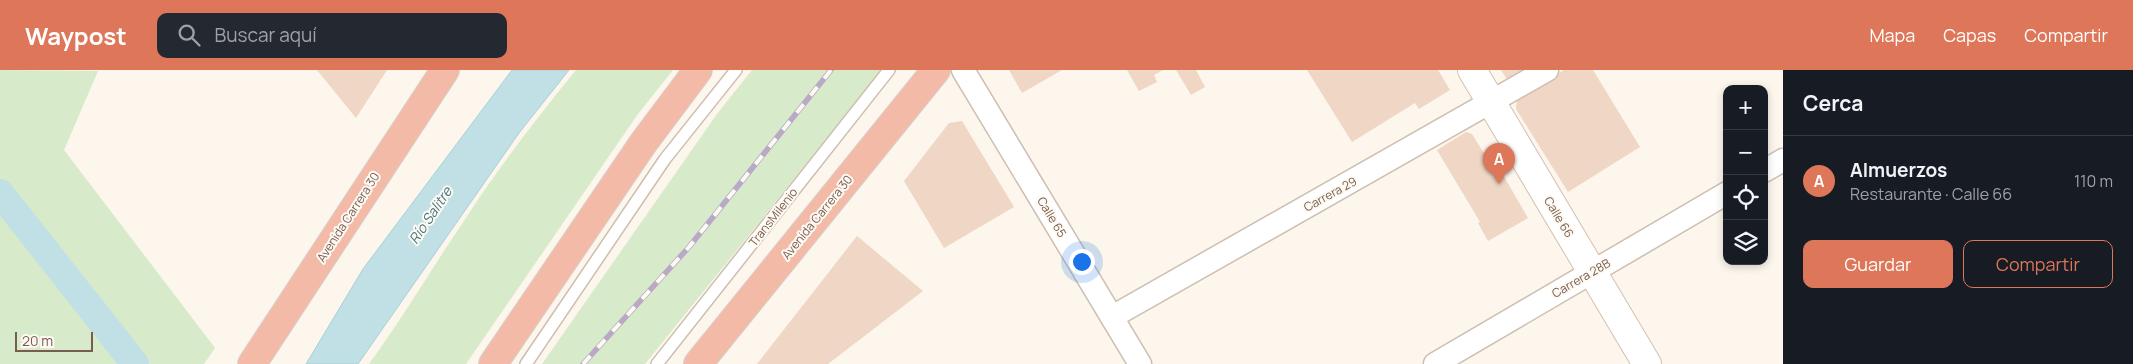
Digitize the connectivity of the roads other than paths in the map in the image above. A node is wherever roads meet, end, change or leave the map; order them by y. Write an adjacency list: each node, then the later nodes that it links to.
1 (445, 70): 15 (highway, Avenida Carrera 30)
2 (698, 70): 16 (highway)
3 (736, 70): 17 (lane)
4 (888, 70): 18 (lane, TransMilenio)
5 (936, 70): 19 (highway, Avenida Carrera 30)
6 (963, 70): 14 (street, Calle 65)
7 (1472, 70): 9 (main road, Calle 66)
8 (1548, 70): 9 (street, Carrera 29)
9 (1492, 103): 13 (main road, Calle 66); 14 (street, Carrera 29)
10 (1783, 160): 11 (street)
11 (1768, 169)
12 (1723, 195): 13 (street, Carrera 28B)
13 (1592, 272): 21 (street, Carrera 28B); 22 (main road, Calle 66)
14 (1112, 317): 20 (street, Calle 65)
15 (252, 364)
16 (493, 364)
17 (526, 364)
18 (658, 364)
19 (698, 364)
20 (1140, 364)
21 (1435, 364)
22 (1646, 364)

